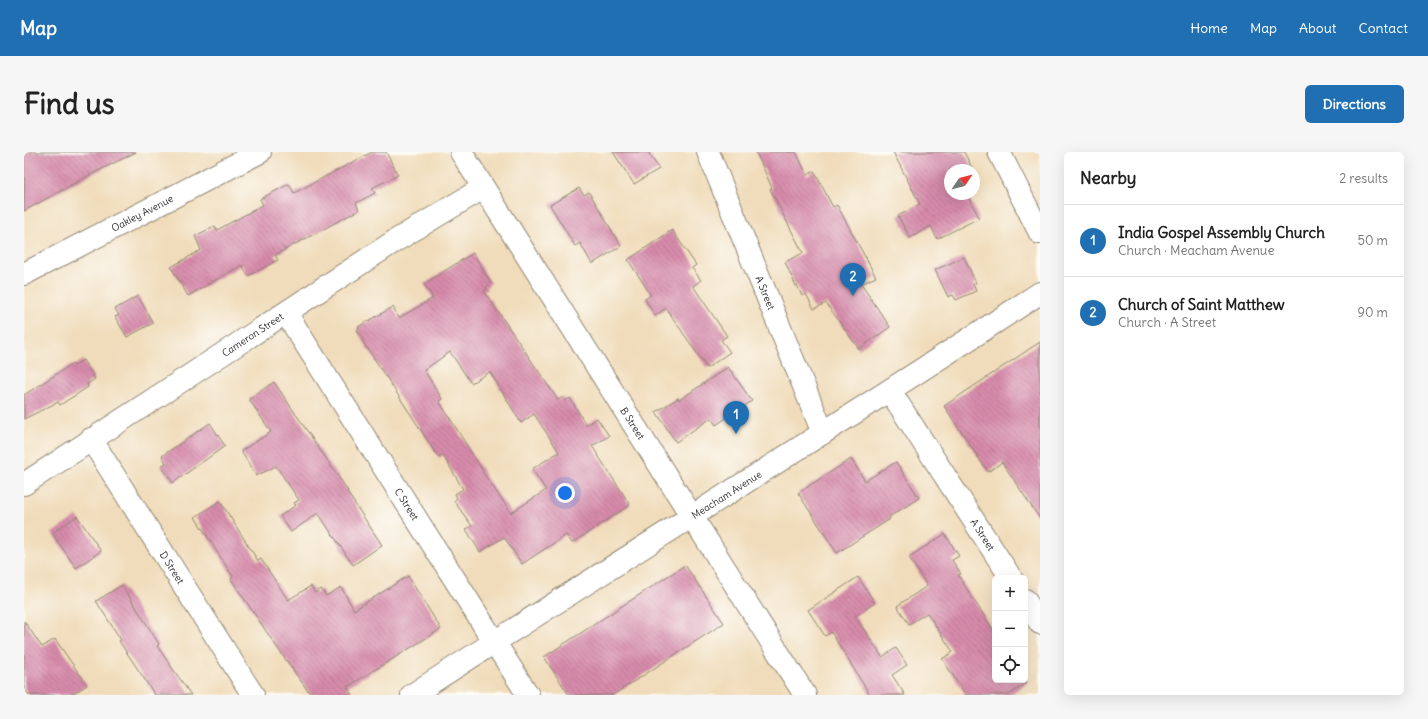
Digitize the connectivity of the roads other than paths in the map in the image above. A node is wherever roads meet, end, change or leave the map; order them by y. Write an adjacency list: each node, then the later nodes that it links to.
1 (260, 152): 7 (street, Oakley Avenue)
2 (461, 152): 5 (street, B Street)
3 (708, 152): 11 (street, A Street)
4 (999, 152): 6 (street)
5 (483, 188): 9 (street, Cameron Street); 14 (street, B Street)
6 (1040, 233)
7 (24, 274)
8 (1040, 293): 10 (street, Meacham Avenue)
9 (286, 313): 12 (street, Cameron Street); 18 (street, C Street)
10 (890, 391): 11 (street, Meacham Avenue); 15 (street, A Street)
11 (823, 433): 14 (street, Meacham Avenue)
12 (91, 439): 13 (street, Cameron Street); 19 (street, D Street)
13 (24, 484)
14 (691, 516): 18 (street, Meacham Avenue); 22 (street, B Street)
15 (1009, 575)
16 (1028, 605): 17 (street)
17 (1040, 623)
18 (494, 642): 20 (street, Meacham Avenue); 21 (street, C Street)
19 (254, 695)
20 (412, 695)
21 (528, 695)
22 (805, 695)

